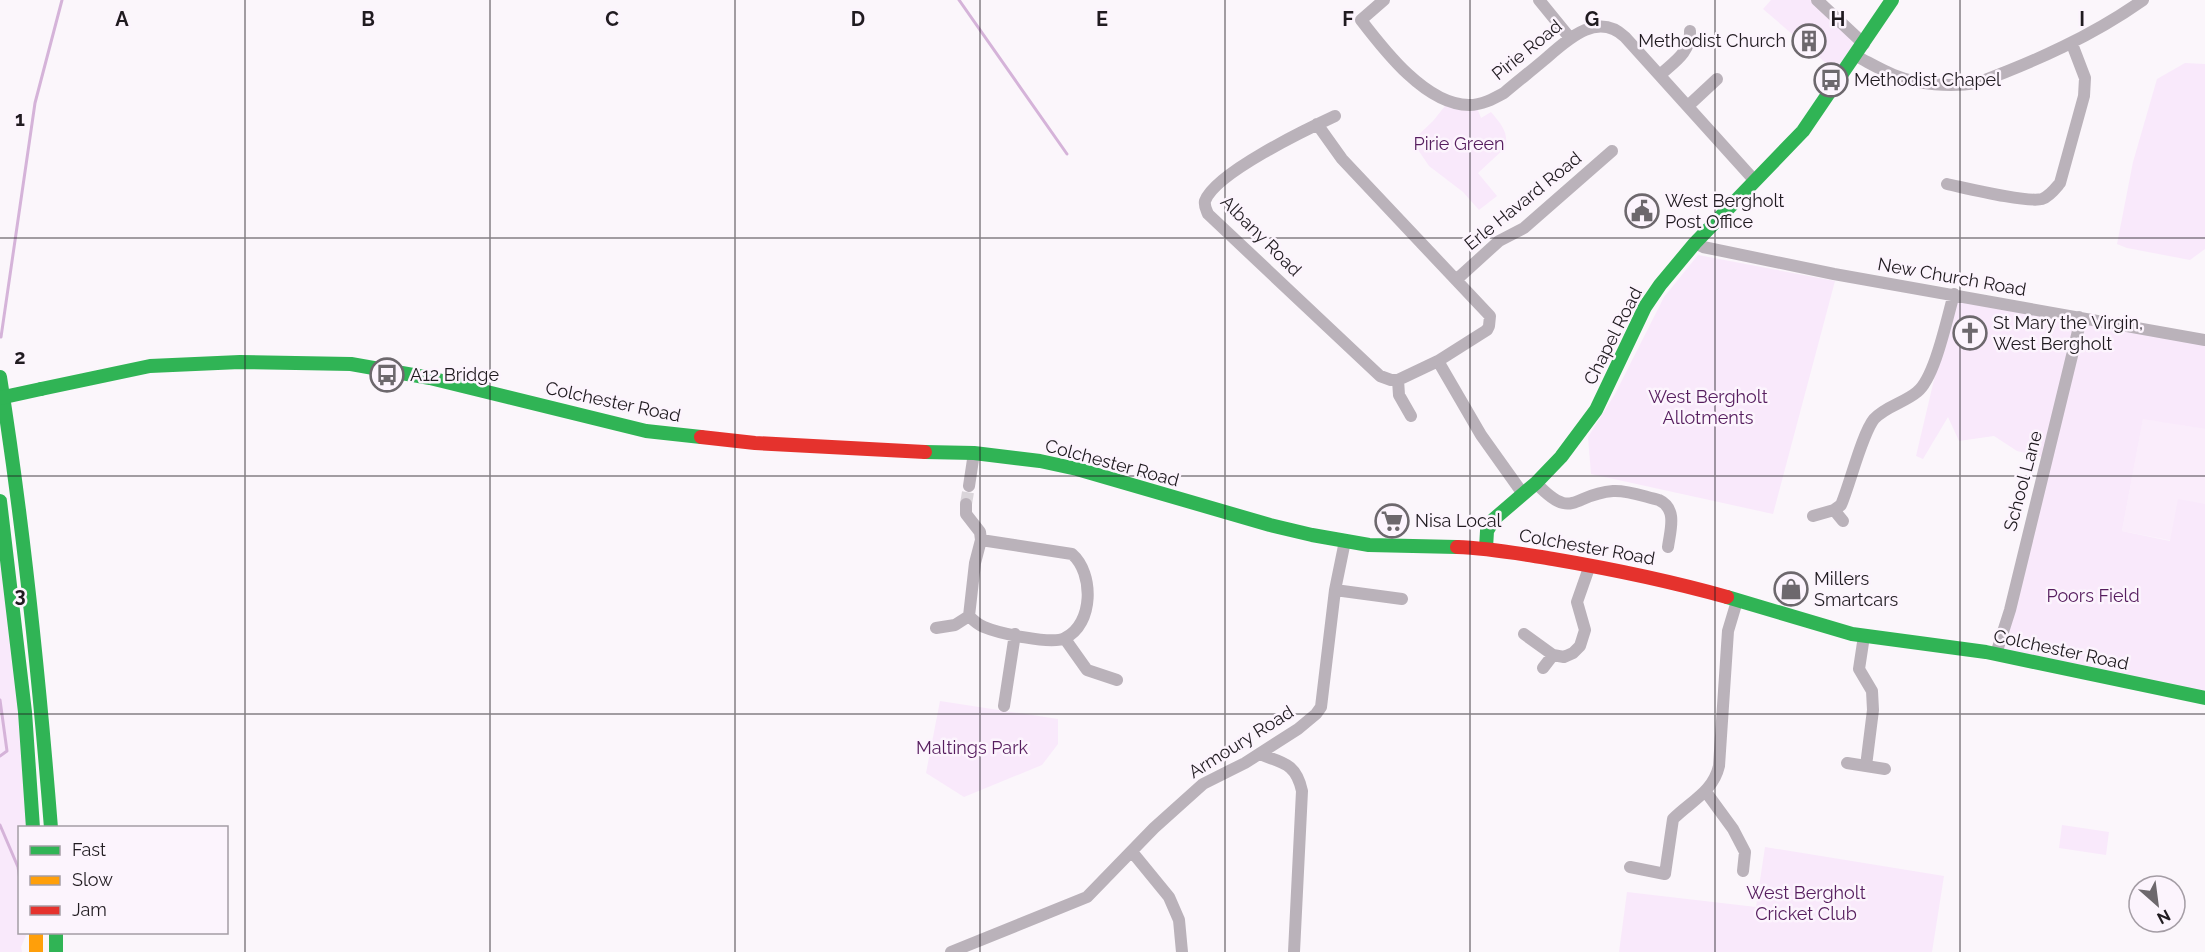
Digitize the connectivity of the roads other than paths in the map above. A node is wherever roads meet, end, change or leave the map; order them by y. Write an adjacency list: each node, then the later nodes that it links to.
1 (1384, 0): 7 (street, Pirie Road)
2 (1539, 0): 7 (street)
3 (1816, 0): 8 (street)
4 (1892, 0): 8 (main road, Chapel Road)
5 (2143, 0): 9 (street)
6 (1690, 31): 11 (street)
7 (1570, 38): 11 (street, Pirie Road)
8 (1864, 44): 10 (main road, Chapel Road)
9 (2072, 44): 10 (street); 18 (street)
10 (1856, 56): 17 (main road, Chapel Road)
11 (1659, 75): 13 (street, Pirie Road)
12 (1717, 79): 13 (street)
13 (1688, 105): 17 (street, Pirie Road)
14 (1335, 116): 15 (street, Albany Road)
15 (1317, 124): 20 (street); 26 (street, Albany Road)
16 (1612, 151): 20 (street, Erle Havard Road)
17 (1755, 181): 19 (main road, Chapel Road)
18 (1947, 184)
19 (1695, 243): 21 (street, New Church Road); 30 (main road, Chapel Road)
20 (1456, 280): 24 (street)
21 (1954, 294): 22 (street, New Church Road); 35 (street)
22 (2079, 316): 23 (street, New Church Road); 52 (street, School Lane)
23 (2205, 340)
24 (1438, 361): 26 (street); 32 (street)
25 (0, 377): 64 (main road)
26 (1398, 380): 28 (street)
27 (0, 398): 29 (main road, Colchester Road, bridge)
28 (1411, 416)
29 (974, 453): 31 (street); 39 (main road, Colchester Road)
30 (1536, 483): 32 (main road, Chapel Road); 41 (street)
31 (969, 486)
32 (1523, 494): 40 (main road, Chapel Road)
33 (0, 501): 63 (main road)
34 (966, 504): 38 (street)
35 (1834, 510): 36 (street); 37 (street)
36 (1813, 516)
37 (1843, 521)
38 (981, 540): 46 (street); 51 (street)
39 (1345, 541): 40 (main road, Colchester Road); 43 (street, Armoury Road)
40 (1486, 548): 42 (main road, Colchester Road)
41 (1668, 548)
42 (1590, 565): 45 (main road, Colchester Road); 53 (street)
43 (1335, 590): 44 (street); 58 (street, Armoury Road)
44 (1402, 599)
45 (1737, 601): 50 (main road, Colchester Road); 62 (street)
46 (969, 616): 47 (street); 48 (street)
47 (936, 628)
48 (1015, 634): 51 (street); 57 (street)
49 (1524, 634): 53 (street)
50 (1863, 636): 52 (main road, Colchester Road); 60 (street)
51 (1065, 639): 55 (street)
52 (1996, 654): 56 (main road, Colchester Road)
53 (1553, 655): 54 (street)
54 (1543, 668)
55 (1117, 680)
56 (2205, 698)
57 (1004, 706)
58 (1259, 754): 65 (street, Armoury Road); 74 (street)
59 (1847, 763): 60 (street)
60 (1866, 766): 61 (street)
61 (1885, 769)
62 (1706, 792): 66 (street); 67 (street)
63 (33, 826)
64 (51, 826)
65 (1133, 853): 72 (street, Armoury Road); 73 (street)
66 (1630, 867)
67 (1743, 871)
68 (36, 934): 70 (main road)
69 (56, 934): 71 (main road)
70 (36, 952)
71 (56, 952)
72 (951, 952)
73 (1182, 952)
74 (1294, 952)

